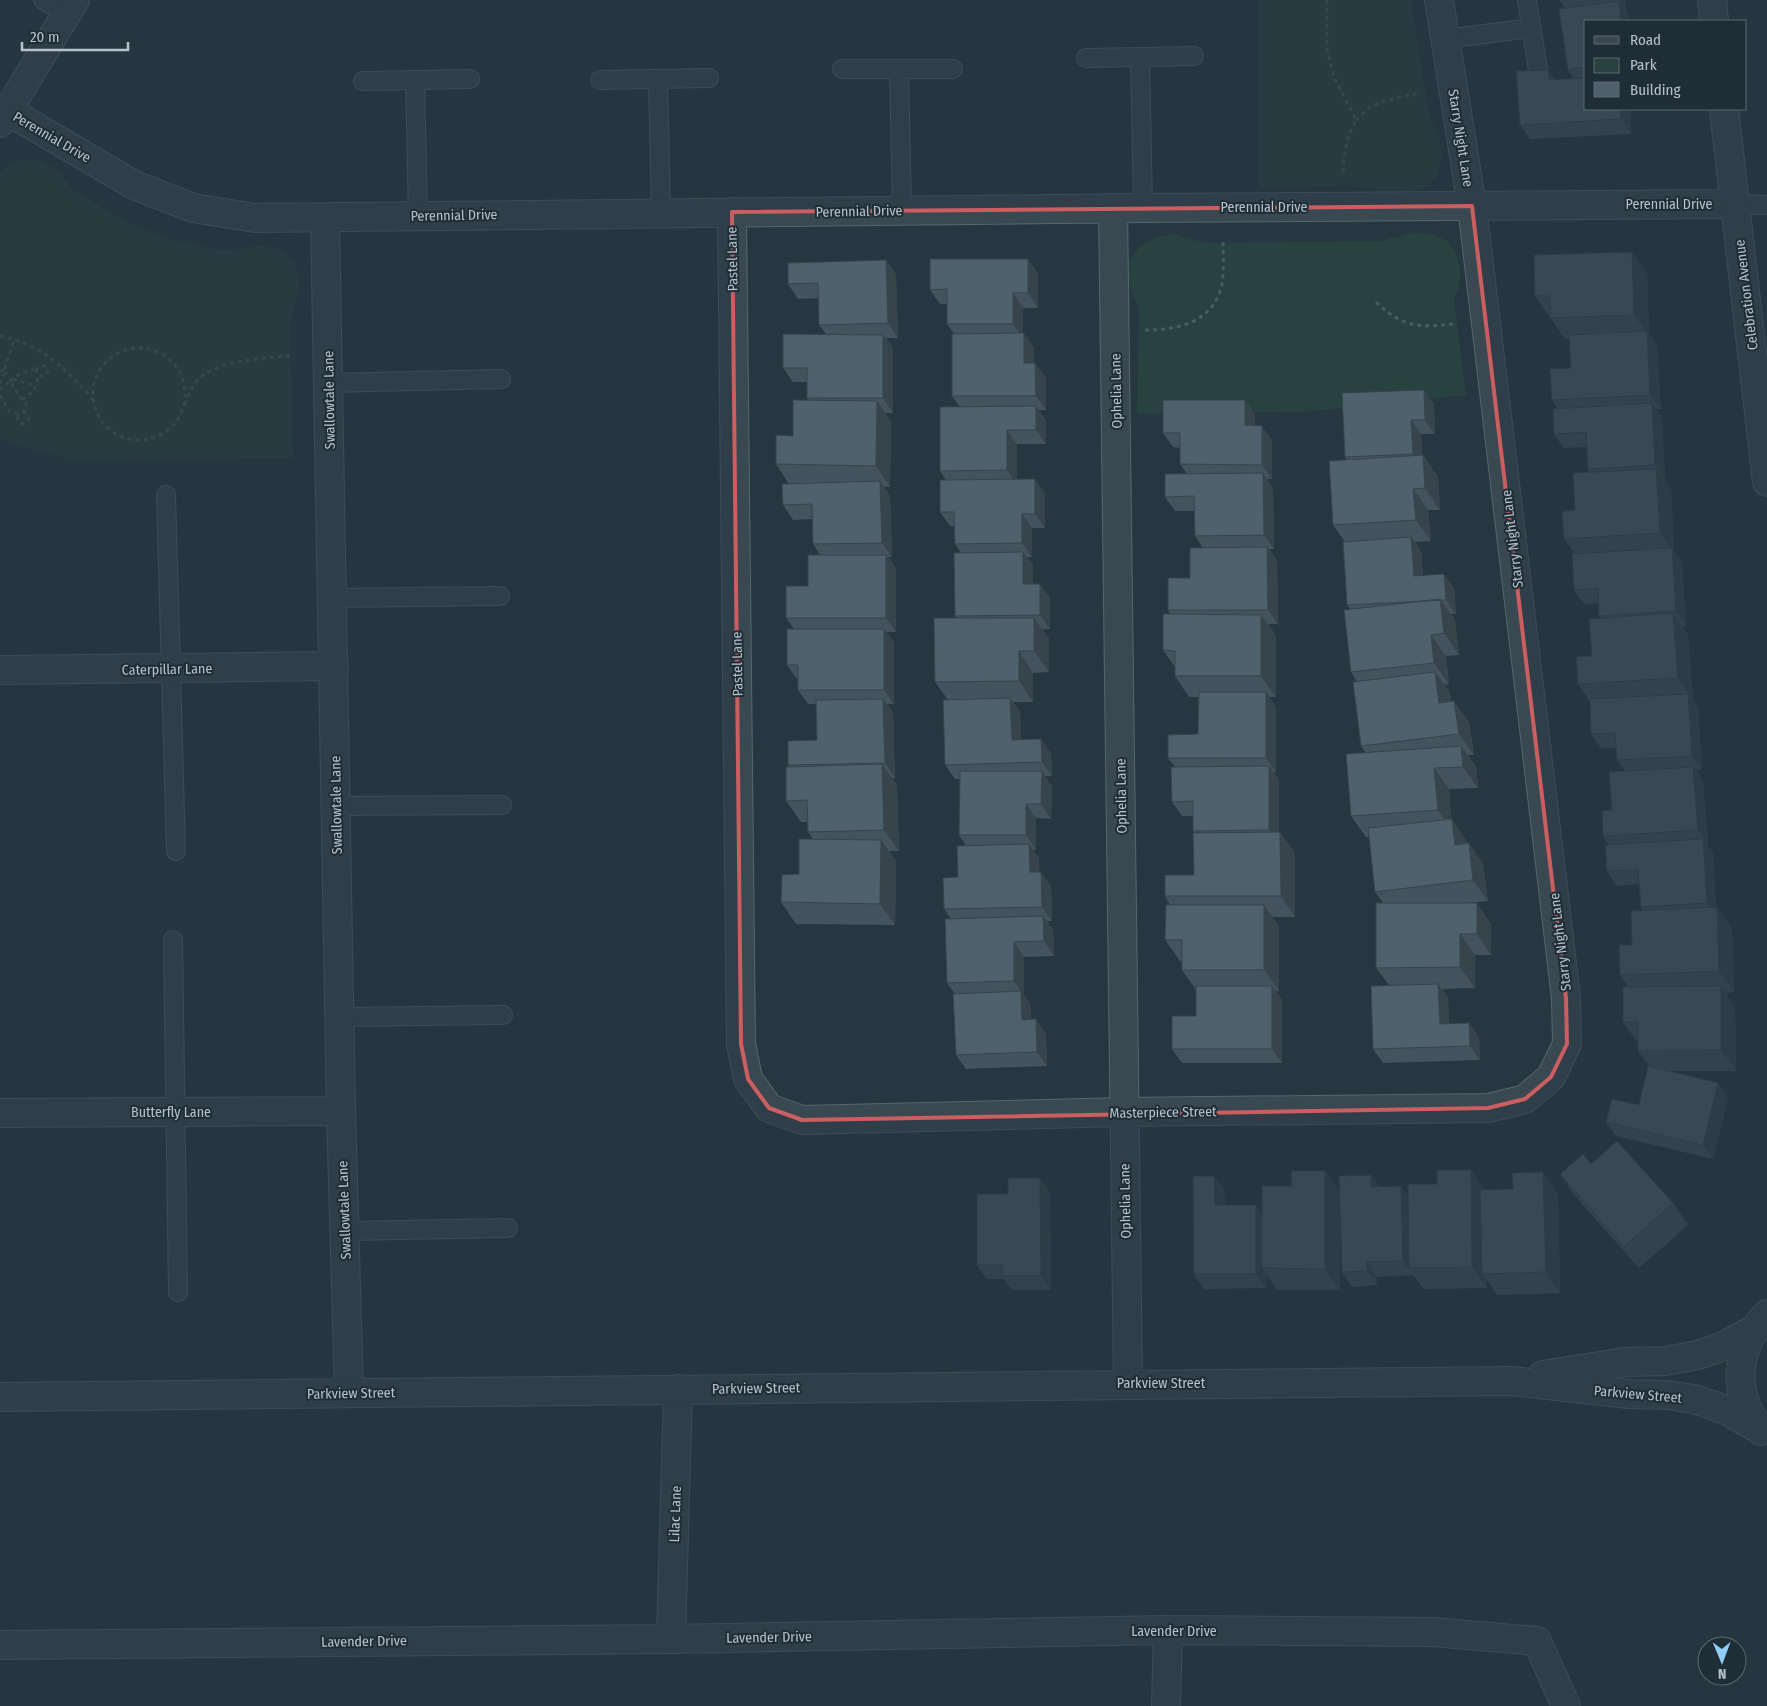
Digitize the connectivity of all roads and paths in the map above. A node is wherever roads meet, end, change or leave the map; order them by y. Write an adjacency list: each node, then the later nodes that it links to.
1 (43, 0): 6 (lane)
2 (1327, 0): 26 (path)
3 (1439, 0): 9 (street, Starry Night Lane)
4 (1527, 0): 8 (lane)
5 (1712, 0): 7 (street)
6 (71, 7): 25 (street)
7 (1714, 20)
8 (1531, 28): 9 (lane); 22 (lane)
9 (1446, 39): 23 (street, Starry Night Lane)
10 (1194, 56): 11 (lane)
11 (1140, 57): 12 (lane); 33 (lane)
12 (1086, 58)
13 (842, 69): 14 (lane)
14 (899, 69): 15 (lane); 34 (lane)
15 (952, 69)
16 (709, 78): 18 (lane)
17 (470, 79): 19 (lane)
18 (658, 79): 20 (lane); 36 (lane)
19 (415, 80): 21 (lane); 37 (lane)
20 (600, 80)
21 (363, 81)
22 (1540, 83)
23 (1453, 88): 26 (path); 30 (street, Starry Night Lane)
24 (1724, 110): 27 (street, Celebration Avenue)
25 (4, 117): 38 (street, Perennial Drive)
26 (1356, 120): 29 (path)
27 (1735, 204): 28 (lane); 30 (street, Perennial Drive); 57 (street, Celebration Avenue)
28 (1767, 205)
29 (1342, 206): 30 (street, Perennial Drive); 31 (street, Perennial Drive)
30 (1472, 206): 40 (street, Starry Night Lane)
31 (1224, 207): 33 (street, Perennial Drive); 41 (path)
32 (1113, 208): 33 (street, Perennial Drive); 34 (street, Perennial Drive); 41 (street, Ophelia Lane)
33 (1143, 208)
34 (902, 211): 35 (street, Perennial Drive)
35 (732, 212): 36 (street, Perennial Drive); 71 (street, Pastel Lane)
36 (661, 213): 37 (street, Perennial Drive)
37 (418, 216): 38 (street, Perennial Drive)
38 (325, 218): 44 (street, Swallowtale Lane)
39 (1376, 302): 40 (path)
40 (1486, 321): 70 (street, Starry Night Lane)
41 (1115, 330): 74 (street, Ophelia Lane)
42 (0, 336): 43 (path)
43 (14, 340): 50 (path); 55 (path)
44 (328, 355): 49 (street, Swallowtale Lane); 56 (path)
45 (37, 369): 46 (path); 46 (path); 47 (path)
46 (38, 374): 51 (path)
47 (11, 380): 51 (path); 52 (path); 54 (path)
48 (501, 380): 49 (lane)
49 (328, 382): 60 (street, Swallowtale Lane)
50 (0, 384)
51 (36, 386): 54 (path)
52 (0, 390)
53 (0, 395): 54 (path)
54 (22, 400)
55 (94, 400): 56 (path); 56 (path)
56 (184, 407)
57 (1767, 482)
58 (166, 495): 62 (lane)
59 (500, 596): 60 (lane)
60 (333, 598): 61 (street, Swallowtale Lane)
61 (334, 666): 62 (street, Caterpillar Lane); 65 (street, Swallowtale Lane)
62 (172, 669): 63 (street, Caterpillar Lane); 66 (lane)
63 (0, 670)
64 (502, 805): 65 (lane)
65 (336, 806): 69 (street, Swallowtale Lane)
66 (176, 851)
67 (173, 940): 73 (lane)
68 (503, 1015): 69 (lane)
69 (339, 1017): 72 (street, Swallowtale Lane)
70 (1551, 1077): 74 (street, Masterpiece Street)
71 (769, 1108): 74 (street, Masterpiece Street)
72 (341, 1111): 73 (street, Butterfly Lane); 77 (street, Swallowtale Lane)
73 (175, 1112): 75 (street, Butterfly Lane); 78 (lane)
74 (1124, 1112): 81 (street, Ophelia Lane)
75 (0, 1113)
76 (508, 1228): 77 (lane)
77 (345, 1231): 83 (street, Swallowtale Lane)
78 (178, 1292)
79 (1763, 1318): 80 (street, Parkview Street); 85 (street)
80 (1512, 1381): 81 (street, Parkview Street); 85 (street, Parkview Street)
81 (1128, 1384): 82 (street, Parkview Street)
82 (678, 1389): 83 (street, Parkview Street); 87 (street, Lilac Lane)
83 (349, 1393): 84 (street, Parkview Street)
84 (0, 1396)
85 (1762, 1432)
86 (1168, 1630): 87 (street, Lavender Drive); 89 (street); 90 (street, Lavender Drive)
87 (672, 1638): 88 (street, Lavender Drive)
88 (0, 1645)
89 (1166, 1706)
90 (1566, 1706)

